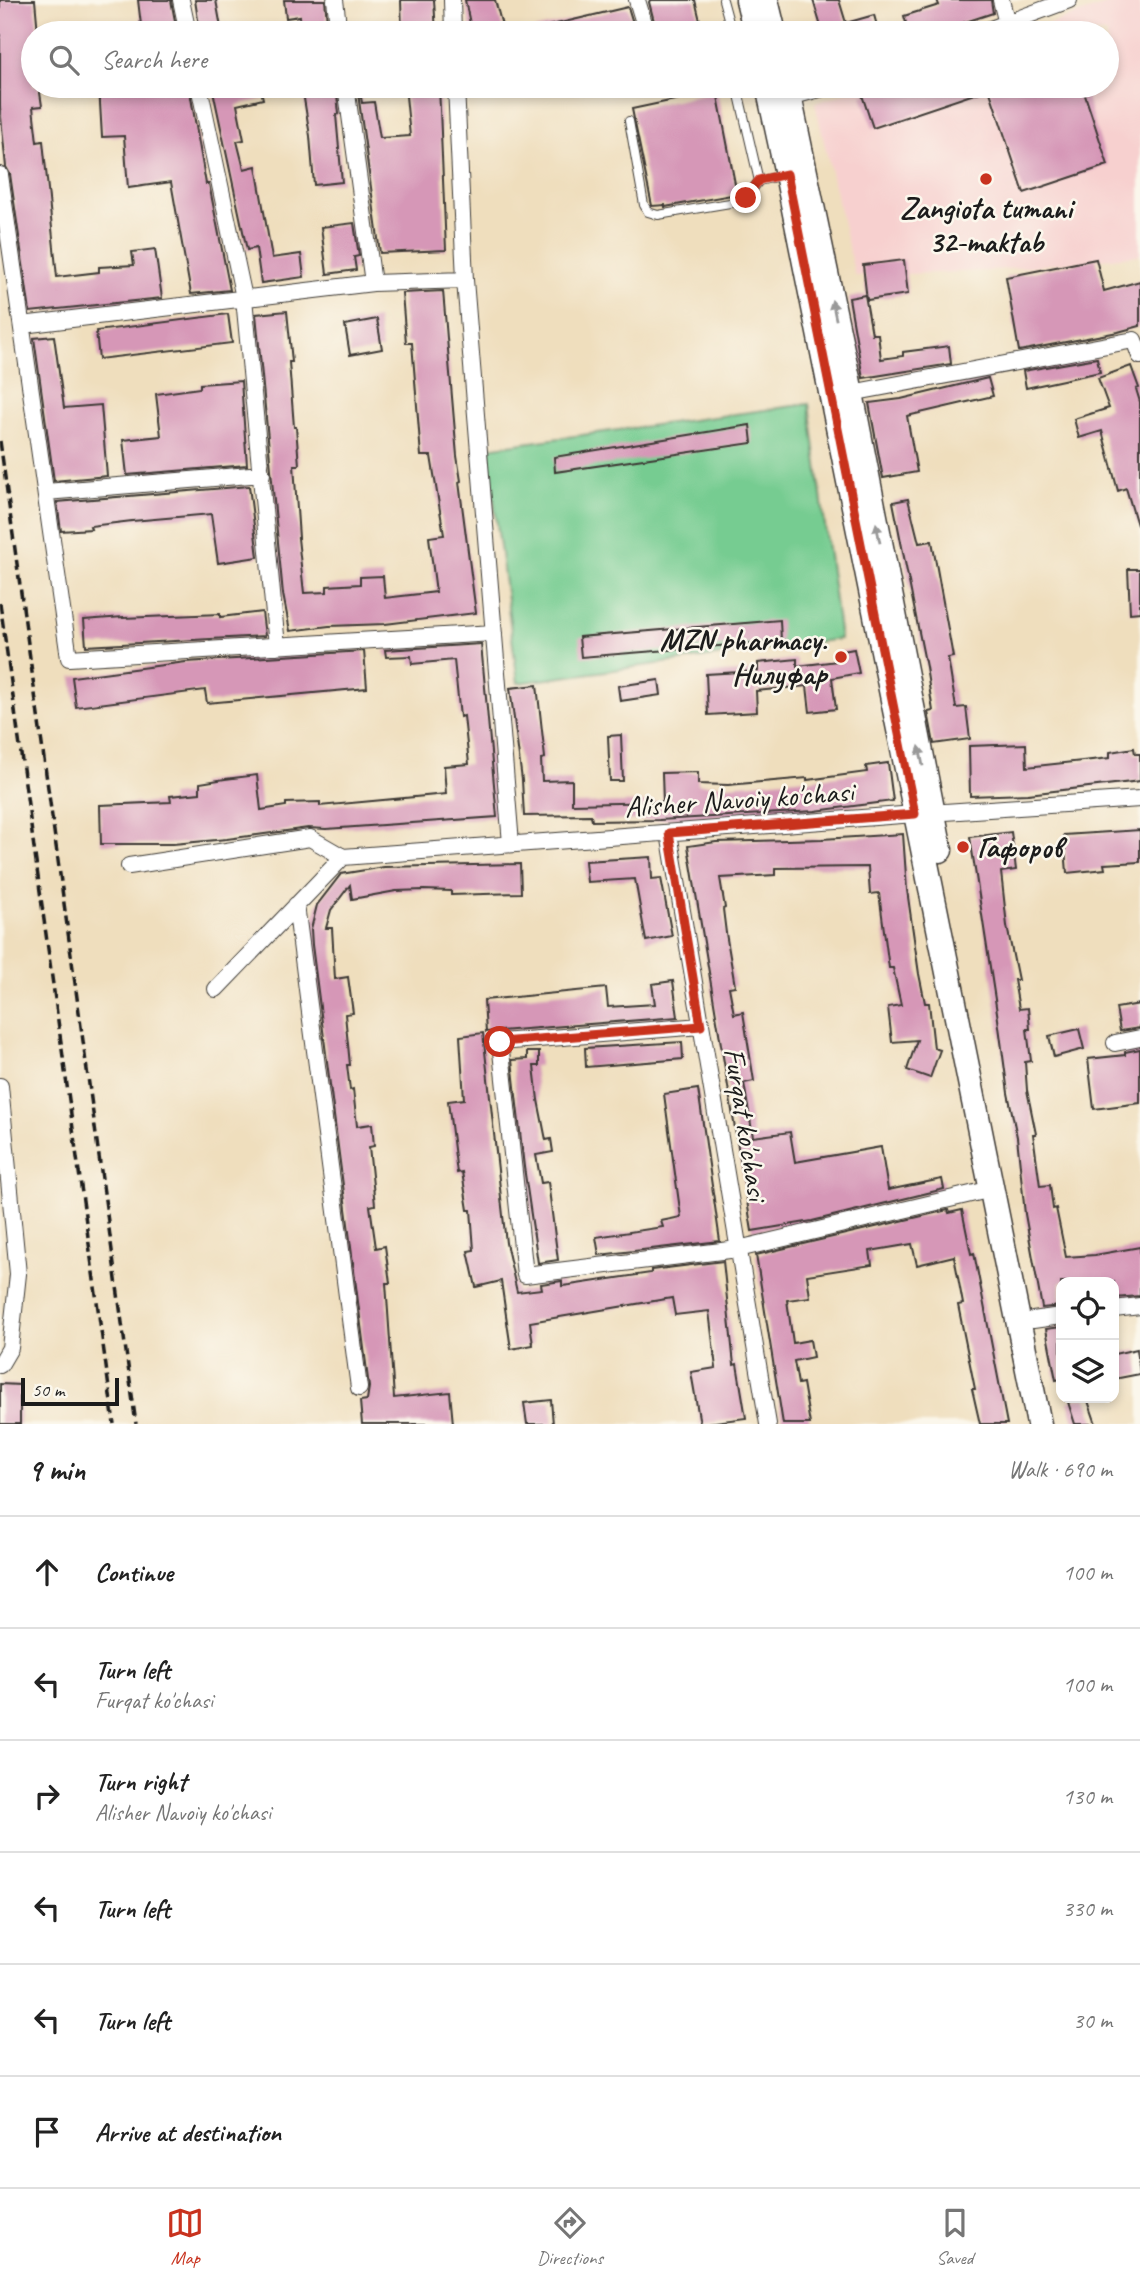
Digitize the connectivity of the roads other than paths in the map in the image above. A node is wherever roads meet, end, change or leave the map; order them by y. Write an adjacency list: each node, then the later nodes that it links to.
1 (181, 0): 10 (street)
2 (335, 0): 11 (street)
3 (452, 0): 12 (street)
4 (638, 0): 13 (street)
5 (723, 0): 14 (lane)
6 (748, 0): 15 (main road)
7 (766, 0): 16 (main road)
8 (1001, 0): 17 (street)
9 (1069, 0): 18 (street)
10 (185, 21)
11 (338, 21)
12 (453, 21)
13 (644, 21)
14 (729, 21)
15 (753, 21)
16 (771, 21)
17 (1006, 21)
18 (1015, 21)
19 (202, 98): 31 (street)
20 (348, 98): 30 (street)
21 (457, 98): 29 (street)
22 (740, 98): 28 (lane)
23 (771, 98): 26 (main road)
24 (789, 98): 34 (main road, one-way to 24)
25 (629, 121): 28 (lane)
26 (787, 174): 28 (lane); 40 (main road)
27 (0, 175): 32 (street)
28 (759, 180)
29 (465, 280): 30 (street); 37 (street)
30 (373, 283): 31 (street)
31 (244, 298): 32 (street); 35 (street)
32 (22, 325): 36 (street)
33 (1140, 356): 34 (street)
34 (851, 393): 40 (main road, one-way to 34)
35 (262, 474): 36 (street); 38 (street)
36 (46, 492): 38 (street)
37 (494, 633): 38 (street); 42 (street)
38 (277, 646)
39 (1140, 799): 40 (street, Alisher Navoiy ko'chasi)
40 (924, 813): 41 (street, Alisher Navoiy ko'chasi); 51 (main road); 57 (main road)
41 (669, 833): 42 (street, Alisher Navoiy ko'chasi); 47 (street, Furqat ko'chasi)
42 (510, 845): 43 (street, Alisher Navoiy ko'chasi)
43 (343, 857): 44 (street); 45 (street)
44 (129, 866)
45 (296, 905): 46 (street); 59 (street)
46 (216, 989)
47 (701, 1026): 52 (street, Furqat ko'chasi); 52 (street)
48 (1140, 1038): 49 (street)
49 (1115, 1043)
50 (0, 1086): 53 (street)
51 (992, 1189): 52 (street); 61 (main road)
52 (738, 1249): 60 (street, Furqat ko'chasi)
53 (8, 1297): 58 (street)
54 (1140, 1306): 55 (street)
55 (1119, 1308)
56 (1056, 1317): 57 (street)
57 (1033, 1320): 62 (main road)
58 (0, 1365)
59 (359, 1388)
60 (768, 1424)
61 (1039, 1424)
62 (1054, 1424)

